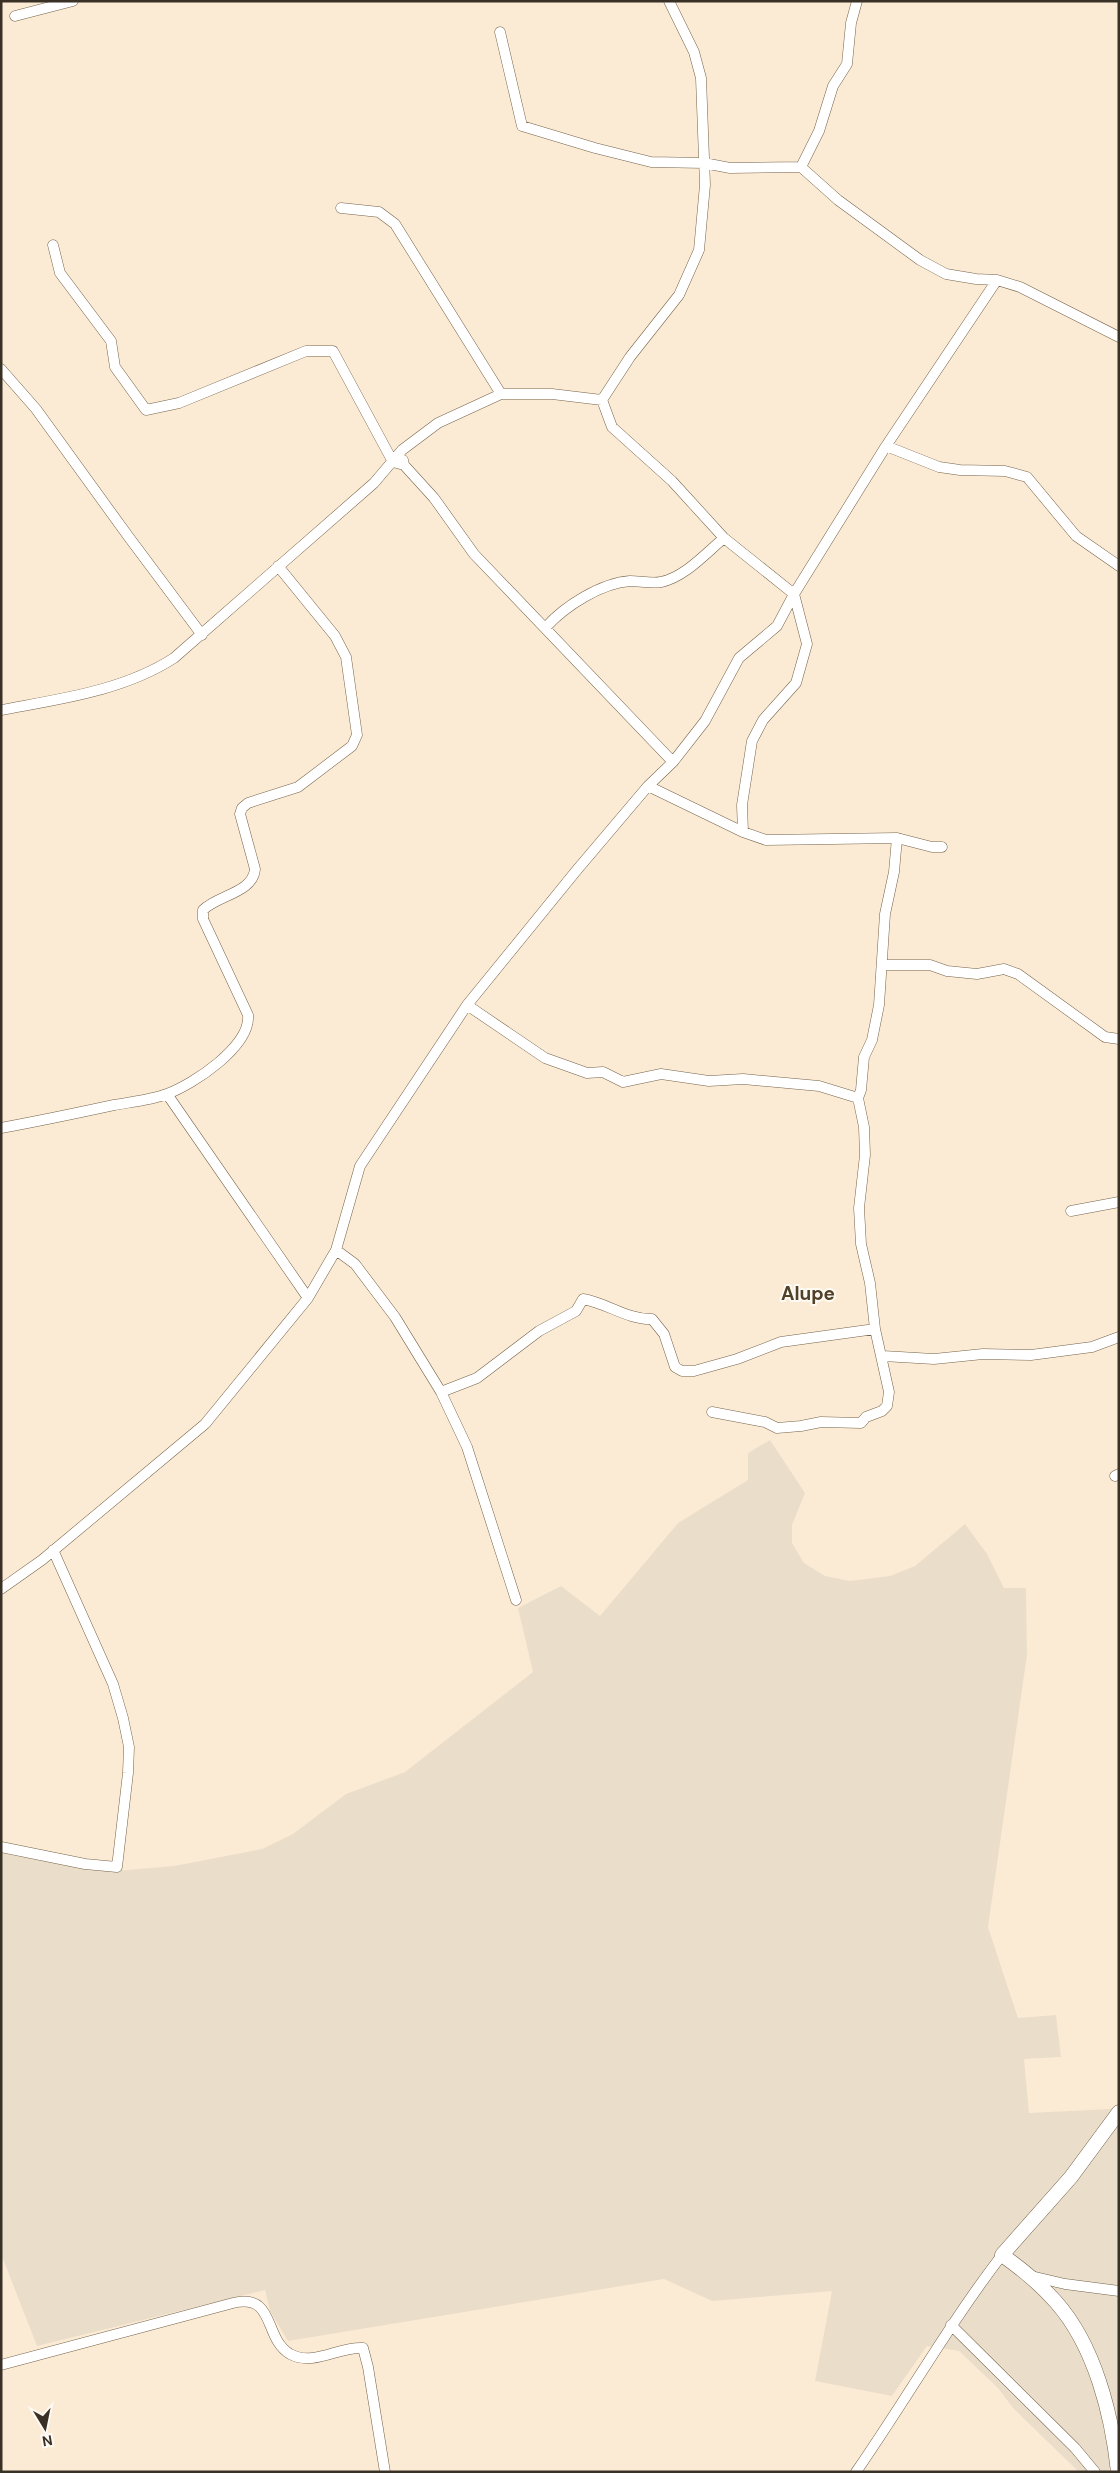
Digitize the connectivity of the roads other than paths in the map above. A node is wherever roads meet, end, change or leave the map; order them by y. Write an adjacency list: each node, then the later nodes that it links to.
1 (73, 1): 4 (street)
2 (669, 1): 6 (street)
3 (857, 1): 7 (street)
4 (15, 16)
5 (500, 32): 6 (street)
6 (704, 163): 7 (street); 14 (street)
7 (801, 167): 10 (street)
8 (341, 208): 13 (street)
9 (53, 244): 17 (street)
10 (997, 280): 11 (street); 15 (street)
11 (1119, 337)
12 (1, 369): 24 (street)
13 (501, 394): 14 (street); 16 (street)
14 (602, 400): 19 (street)
15 (886, 446): 21 (street); 22 (street)
16 (402, 450): 17 (street); 18 (street)
17 (392, 462): 18 (street); 20 (street)
18 (404, 465): 23 (street)
19 (724, 538): 22 (street); 23 (street)
20 (278, 566): 24 (street); 34 (street)
21 (1119, 566)
22 (794, 594): 26 (street); 28 (street)
23 (546, 627): 26 (street)
24 (202, 635): 25 (street)
25 (1, 710)
26 (673, 762): 27 (street)
27 (648, 786): 28 (street); 32 (street)
28 (743, 832): 29 (street)
29 (897, 838): 30 (street); 31 (street)
30 (942, 847)
31 (882, 965): 33 (street); 35 (street)
32 (468, 1005): 35 (street); 39 (street)
33 (1119, 1039)
34 (167, 1094): 36 (street); 40 (street)
35 (858, 1098): 41 (street)
36 (1, 1128)
37 (1119, 1202): 38 (street)
38 (1071, 1211)
39 (336, 1250): 40 (street); 44 (street)
40 (308, 1298): 46 (street)
41 (875, 1329): 43 (street); 44 (street)
42 (1119, 1337): 43 (street)
43 (882, 1356): 45 (street)
44 (440, 1392): 48 (street)
45 (712, 1412)
46 (53, 1550): 47 (street); 49 (street)
47 (1, 1589)
48 (516, 1600)
49 (1, 1847)
50 (1119, 2112): 51 (street)
51 (1002, 2255): 52 (street); 54 (street)
52 (1030, 2275): 53 (street); 59 (street)
53 (1119, 2291)
54 (951, 2325): 57 (street); 58 (street)
55 (1, 2365): 56 (street)
56 (385, 2472)
57 (856, 2472)
58 (1095, 2472)
59 (1118, 2472)

